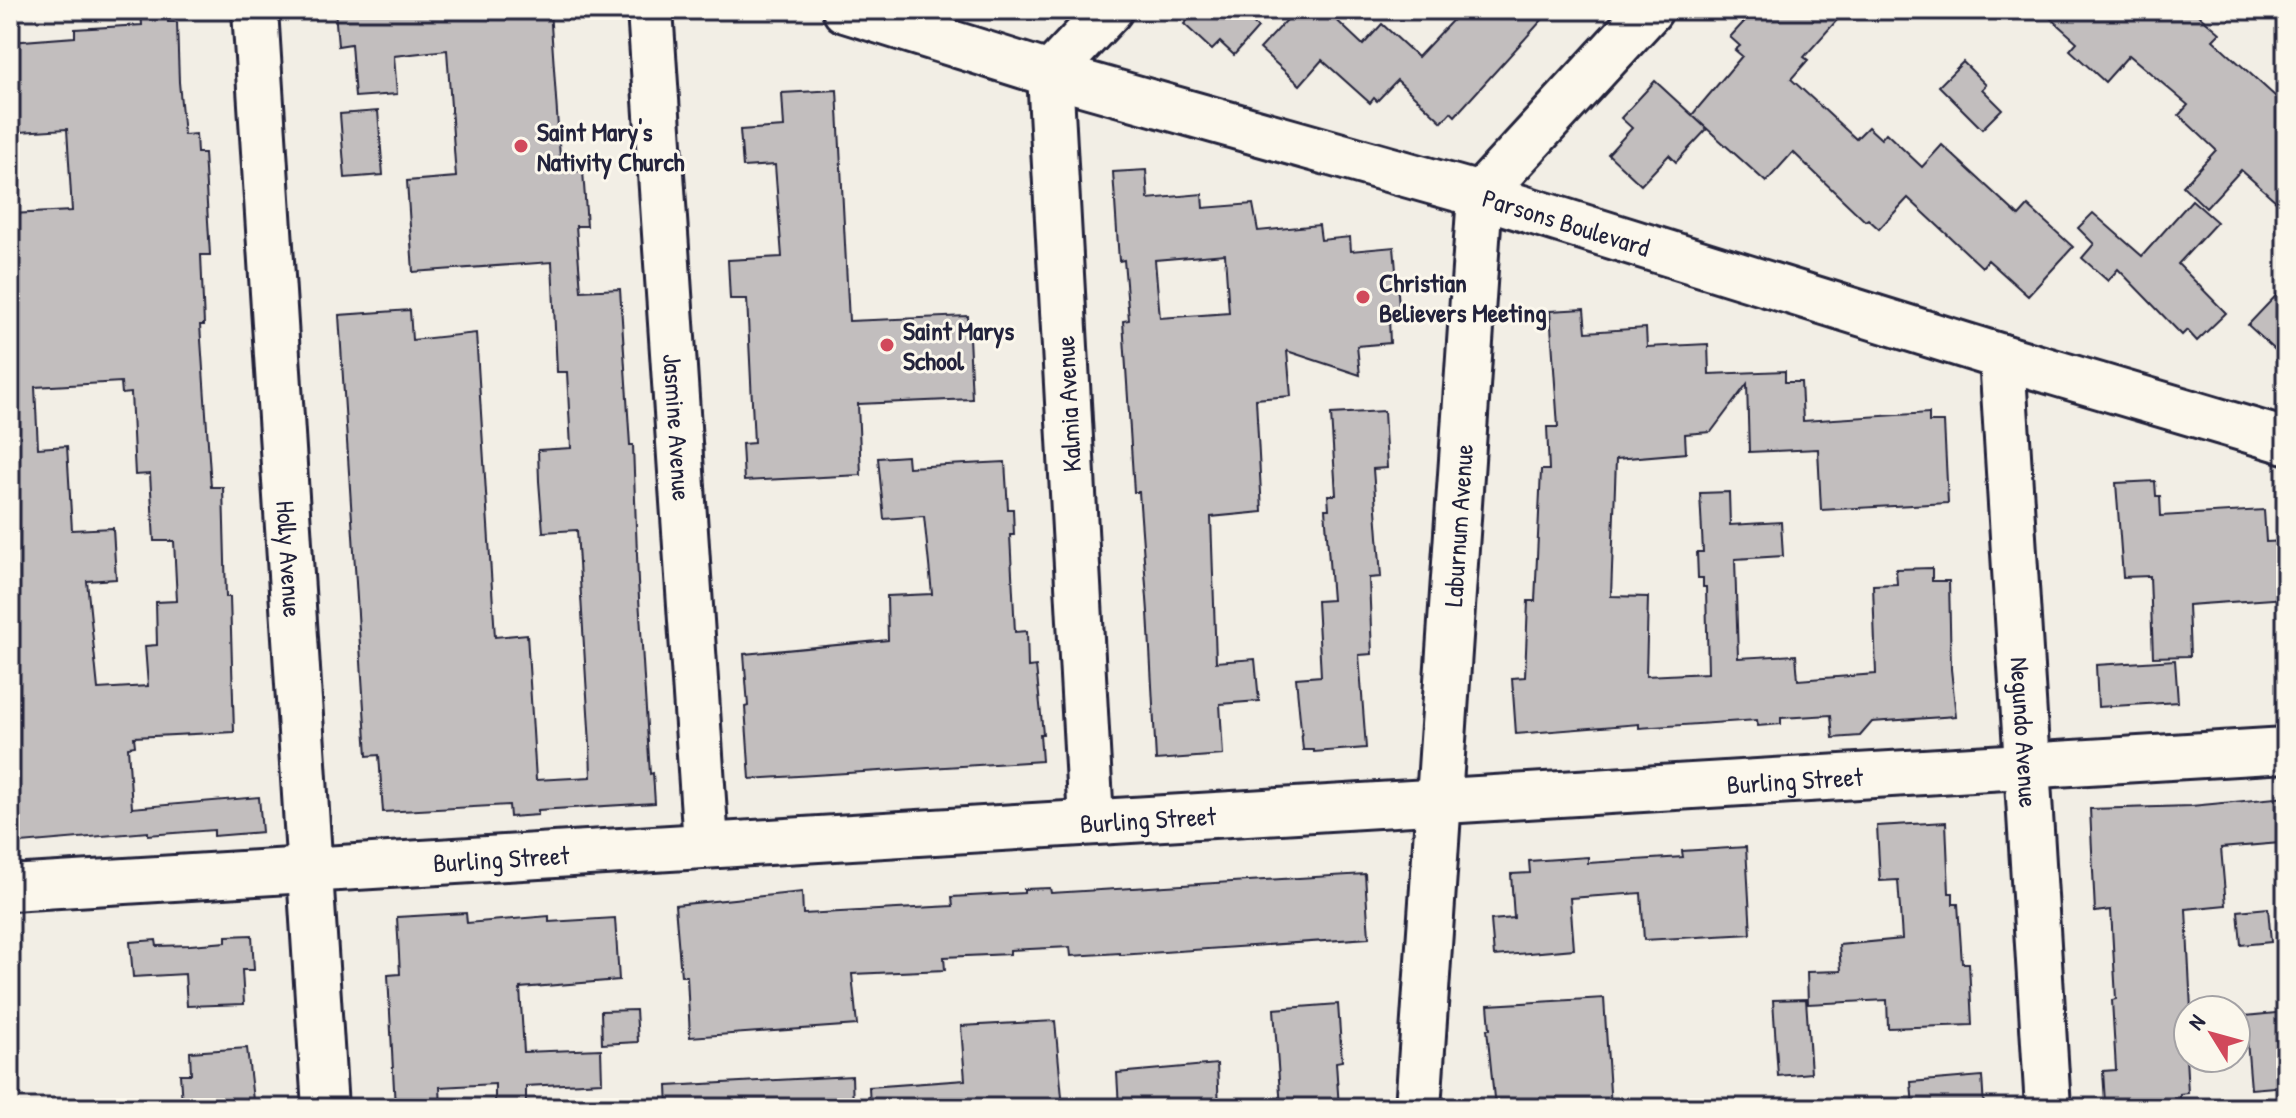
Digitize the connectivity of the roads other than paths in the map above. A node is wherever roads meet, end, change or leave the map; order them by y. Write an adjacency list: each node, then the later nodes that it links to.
1 (255, 10): 15 (street, Holly Avenue)
2 (650, 10): 14 (street, Jasmine Avenue)
3 (845, 10): 6 (street, Parsons Boulevard)
4 (1110, 10): 6 (street)
5 (1650, 10): 7 (street)
6 (1050, 74): 7 (street, Parsons Boulevard); 13 (street, Kalmia Avenue)
7 (1480, 195): 8 (street, Parsons Boulevard); 12 (street, Laburnum Avenue)
8 (2002, 357): 9 (street, Parsons Boulevard); 11 (street, Negundo Avenue)
9 (2286, 441)
10 (2286, 750): 11 (street, Burling Street)
11 (2027, 764): 12 (street, Burling Street); 19 (street, Negundo Avenue)
12 (1440, 800): 13 (street, Burling Street); 18 (street, Laburnum Avenue)
13 (1091, 821): 14 (street, Burling Street)
14 (706, 844): 15 (street, Burling Street)
15 (311, 868): 16 (street, Burling Street); 17 (street, Holly Avenue)
16 (10, 888)
17 (325, 1108)
18 (1418, 1108)
19 (2048, 1108)

